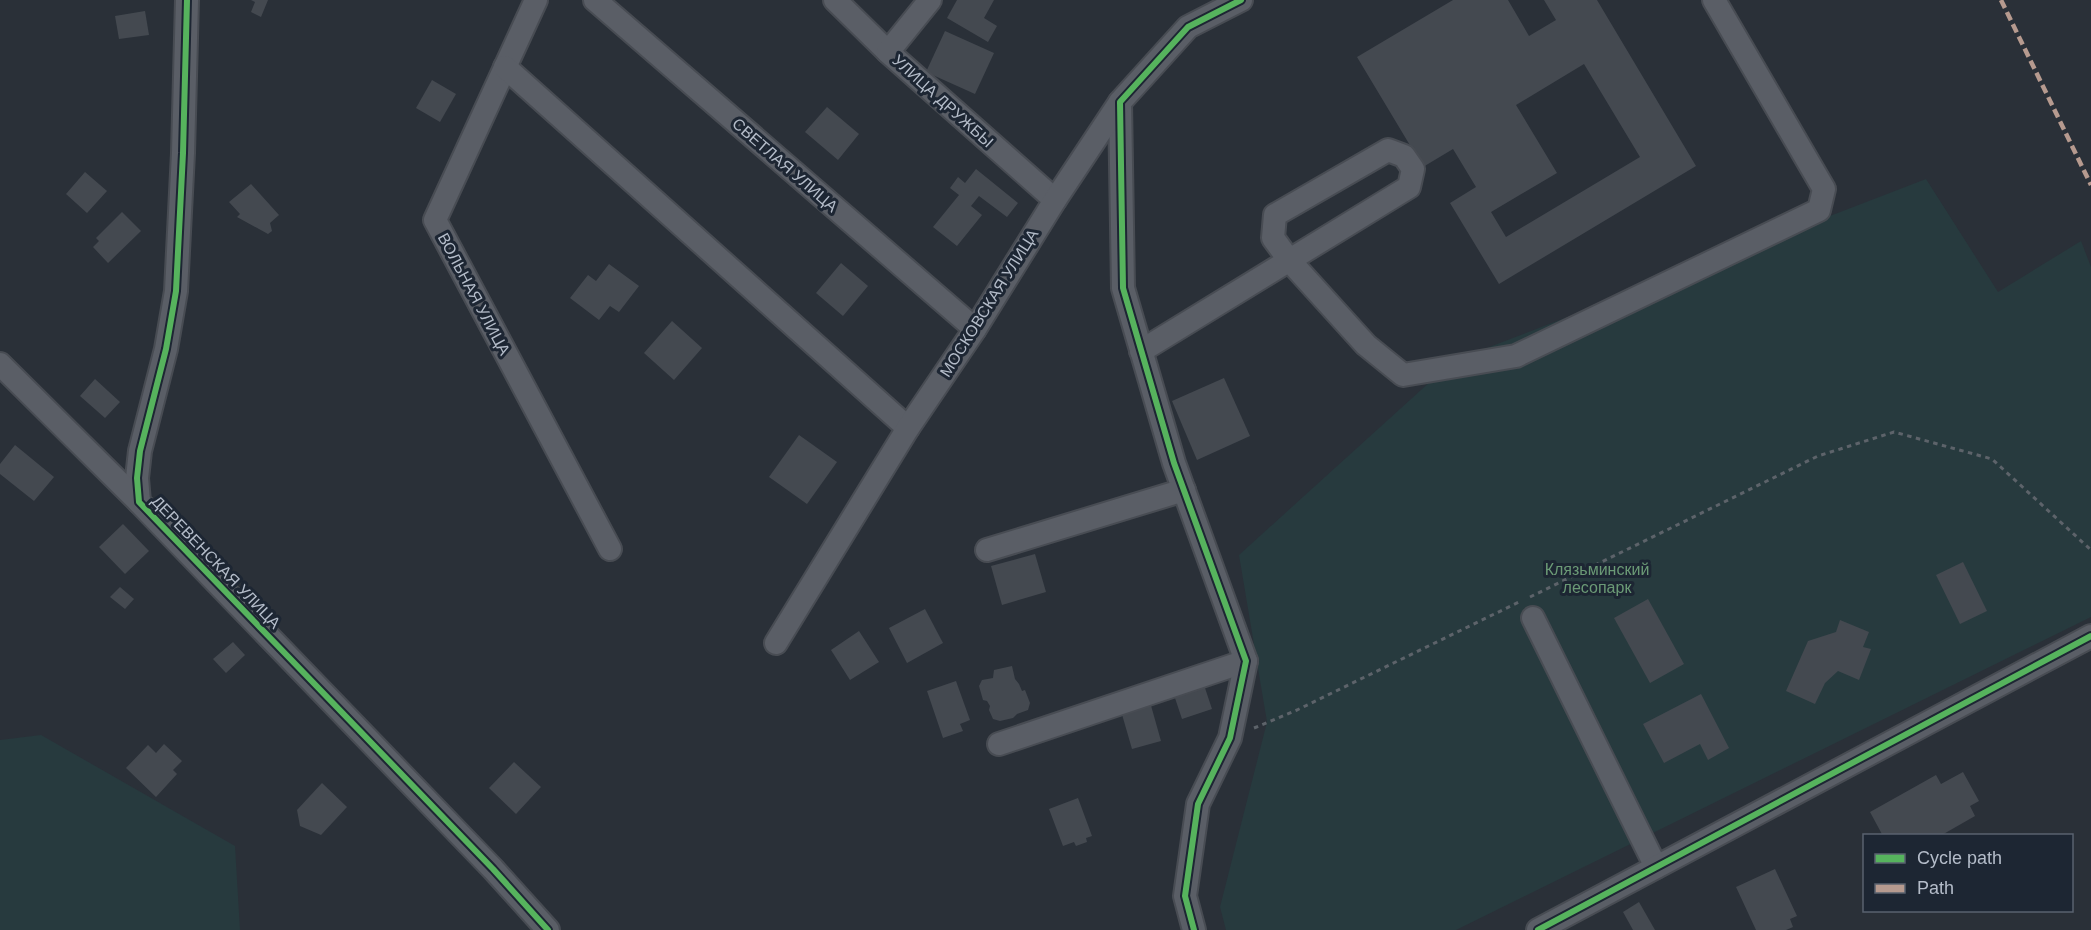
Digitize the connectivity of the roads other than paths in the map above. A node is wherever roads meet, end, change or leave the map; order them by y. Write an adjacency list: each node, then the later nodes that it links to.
1 (187, 0): 18 (street, ДЕРЕВЕНСКАЯ УЛИЦА)
2 (536, 0): 9 (street, ВОЛЬНАЯ УЛИЦА)
3 (595, 0): 13 (street, СВЕТЛАЯ УЛИЦА)
4 (835, 0): 8 (street, УЛИЦА ДРУЖБЫ)
5 (930, 0): 8 (street)
6 (1241, 0): 10 (street, МОСКОВСКАЯ УЛИЦА)
7 (1714, 0): 12 (street)
8 (888, 52): 11 (street, УЛИЦА ДРУЖБЫ)
9 (505, 67): 16 (street); 19 (street, ВОЛЬНАЯ УЛИЦА)
10 (1120, 102): 11 (street, МОСКОВСКАЯ УЛИЦА); 14 (street)
11 (1055, 200): 13 (street, МОСКОВСКАЯ УЛИЦА)
12 (1289, 260): 12 (street); 14 (street)
13 (975, 329): 16 (street, МОСКОВСКАЯ УЛИЦА)
14 (1141, 351): 17 (street)
15 (0, 364): 18 (street)
16 (908, 428): 23 (street, МОСКОВСКАЯ УЛИЦА)
17 (1184, 490): 20 (street); 24 (street)
18 (139, 502): 27 (street, ДЕРЕВЕНСКАЯ УЛИЦА)
19 (610, 549)
20 (987, 550)
21 (1533, 618): 26 (street)
22 (2091, 636): 26 (street)
23 (776, 643)
24 (1246, 661): 25 (street); 28 (street)
25 (999, 744)
26 (1656, 867): 29 (street)
27 (548, 930)
28 (1194, 930)
29 (1538, 930)

